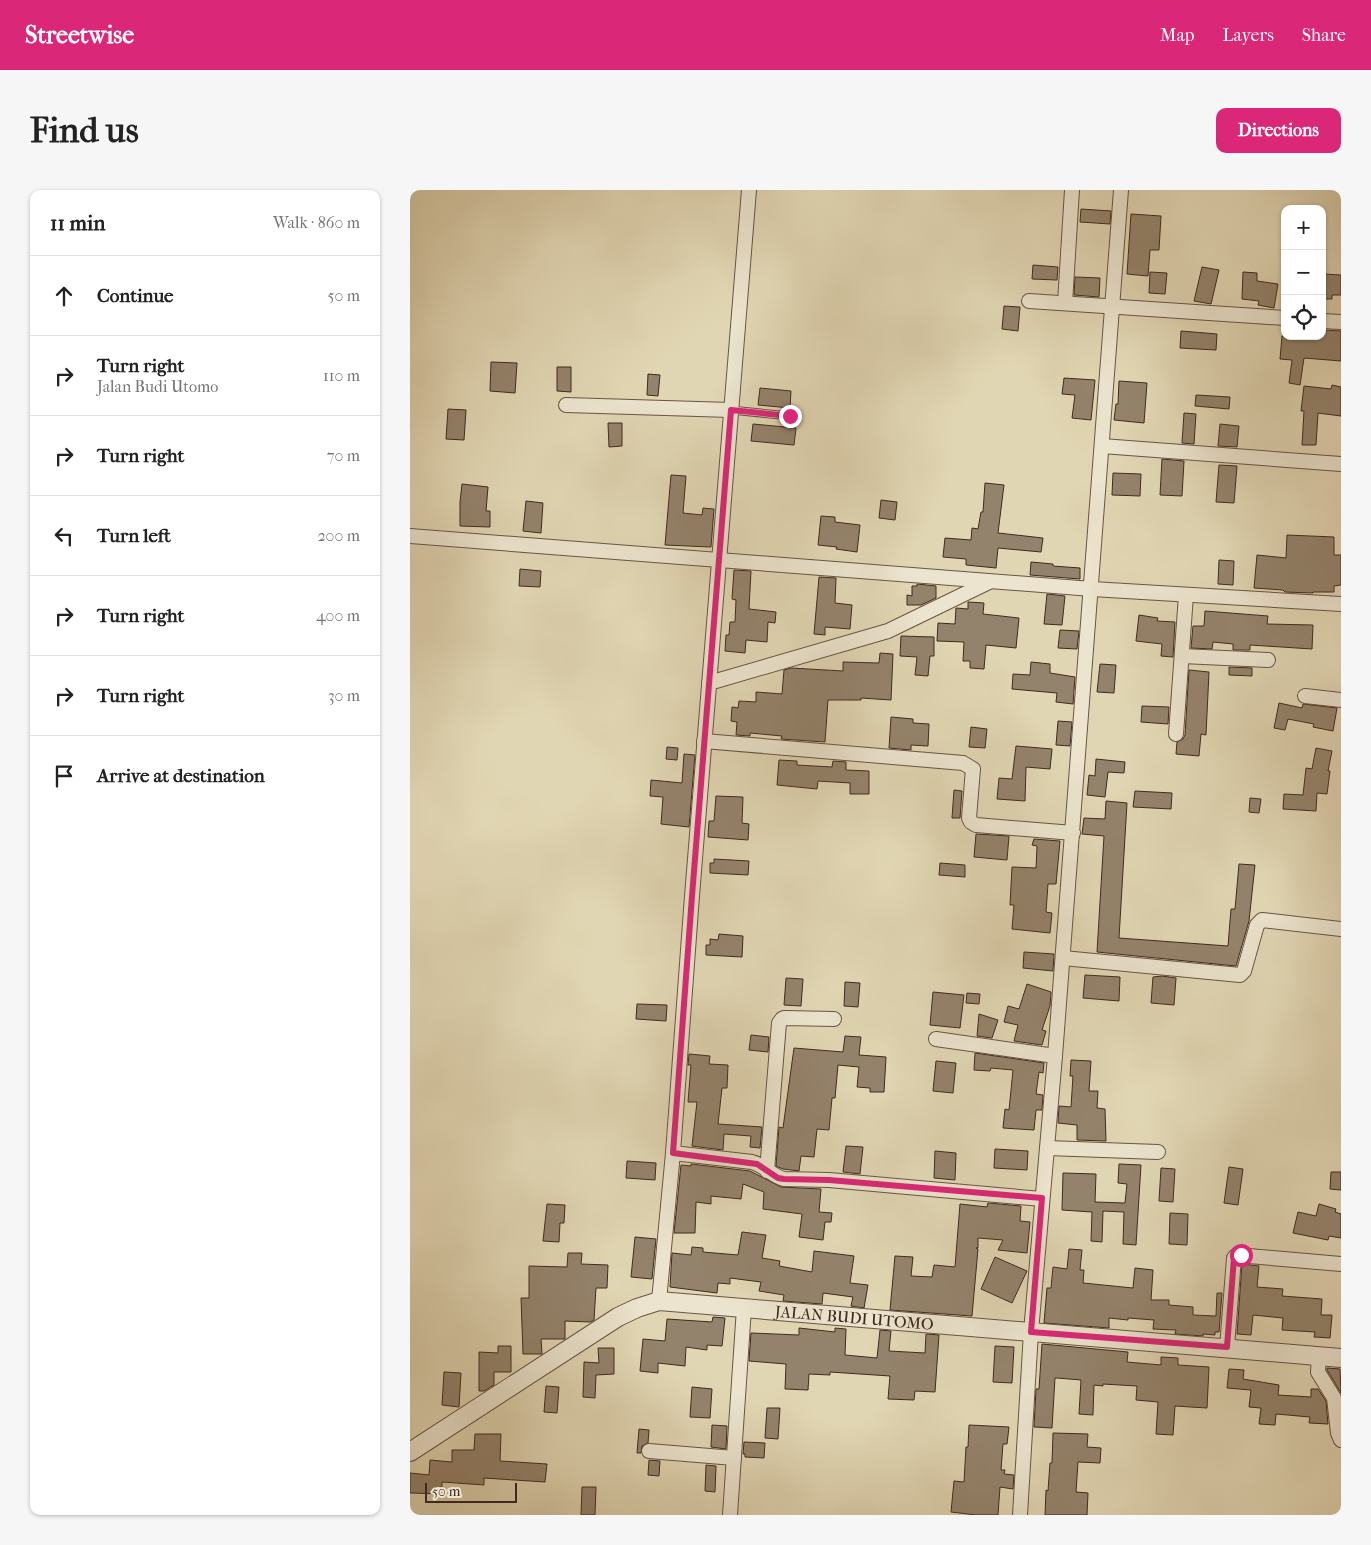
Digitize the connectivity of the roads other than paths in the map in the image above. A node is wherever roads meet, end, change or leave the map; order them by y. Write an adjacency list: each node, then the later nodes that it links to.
1 (749, 190): 11 (street)
2 (1072, 190): 5 (street)
3 (1121, 190): 6 (street)
4 (1029, 301): 5 (street)
5 (1065, 303): 6 (street)
6 (1111, 305): 7 (street); 13 (street)
7 (1281, 318)
8 (1326, 321): 9 (street)
9 (1341, 322)
10 (566, 405): 11 (street)
11 (731, 410): 12 (lane); 16 (street)
12 (790, 416)
13 (1102, 446): 14 (street); 18 (street)
14 (1341, 464)
15 (410, 536): 16 (street)
16 (719, 560): 17 (street); 23 (street)
17 (990, 581): 18 (street); 23 (street)
18 (1092, 589): 19 (street); 28 (street)
19 (1186, 595): 20 (street); 21 (street)
20 (1341, 604)
21 (1182, 656): 22 (street); 26 (street)
22 (1268, 660)
23 (709, 683): 27 (street)
24 (1305, 696): 25 (street)
25 (1341, 700)
26 (1176, 734)
27 (704, 741): 28 (street); 36 (street)
28 (1073, 833): 30 (street)
29 (1341, 929): 30 (street)
30 (1063, 958): 33 (street)
31 (834, 1019): 37 (street)
32 (936, 1039): 33 (street)
33 (1055, 1056): 34 (street)
34 (1047, 1148): 35 (street); 38 (street)
35 (1158, 1152)
36 (673, 1153): 37 (street); 40 (street)
37 (767, 1171): 38 (street)
38 (1042, 1198): 42 (street)
39 (1341, 1264): 43 (street)
40 (659, 1301): 41 (street, JALAN BUDI UTOMO); 48 (street, JALAN BUDI UTOMO)
41 (744, 1308): 42 (street, JALAN BUDI UTOMO); 49 (street)
42 (1031, 1332): 43 (street, JALAN BUDI UTOMO); 51 (street)
43 (1227, 1347): 44 (street, JALAN BUDI UTOMO)
44 (1319, 1356): 45 (street, JALAN BUDI UTOMO); 46 (street)
45 (1341, 1358)
46 (1341, 1440)
47 (649, 1451): 49 (street)
48 (410, 1452)
49 (734, 1458): 50 (street)
50 (730, 1515)
51 (1020, 1515)

